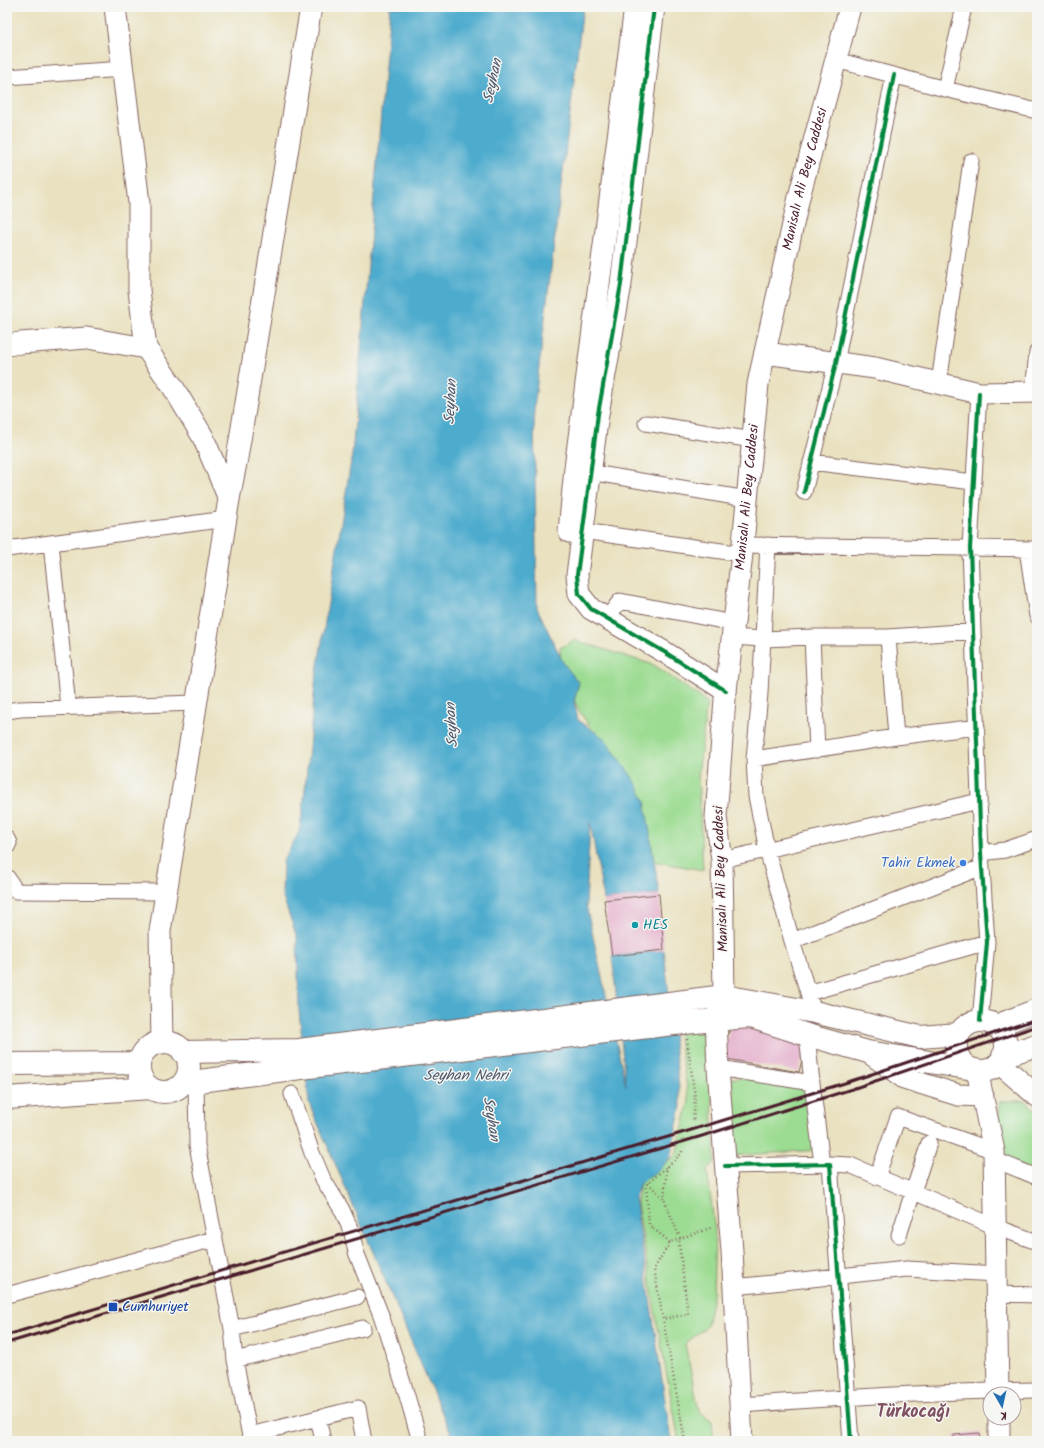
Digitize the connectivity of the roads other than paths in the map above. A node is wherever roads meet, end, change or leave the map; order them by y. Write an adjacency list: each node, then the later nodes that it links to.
1 (115, 7): 8 (main road)
2 (311, 7): 28 (main road)
3 (635, 7): 39 (main road)
4 (654, 7): 25 (main road)
5 (850, 7): 7 (main road, Manisalı Ali Bey Caddesi)
6 (964, 7): 11 (street)
7 (836, 60): 9 (street); 17 (main road, Manisalı Ali Bey Caddesi)
8 (123, 69): 10 (street); 15 (main road)
9 (894, 75): 11 (street); 18 (street)
10 (7, 77)
11 (945, 89): 12 (street)
12 (1037, 111)
13 (971, 161): 19 (street)
14 (7, 345): 15 (main road)
15 (146, 348): 28 (main road)
16 (1037, 352): 20 (street)
17 (765, 353): 18 (main road); 23 (main road, Manisalı Ali Bey Caddesi)
18 (836, 363): 19 (main road); 24 (street)
19 (939, 383): 21 (main road)
20 (1035, 392): 21 (main road)
21 (979, 393): 26 (street)
22 (646, 423): 23 (street)
23 (752, 440): 29 (main road, Manisalı Ali Bey Caddesi)
24 (811, 462): 26 (street); 27 (street)
25 (590, 472): 29 (street); 31 (main road)
26 (973, 482): 34 (street)
27 (804, 492)
28 (228, 499): 30 (main road)
29 (747, 499): 36 (main road, Manisalı Ali Bey Caddesi)
30 (226, 519): 32 (street); 46 (main road)
31 (583, 531): 36 (street); 39 (main road)
32 (51, 543): 35 (street); 47 (street)
33 (768, 546): 34 (street); 36 (street); 44 (street)
34 (970, 548): 37 (street); 41 (street)
35 (7, 549)
36 (742, 549): 40 (main road, Manisalı Ali Bey Caddesi)
37 (1032, 549): 38 (street)
38 (1037, 616)
39 (607, 618): 40 (street); 45 (main road)
40 (733, 630): 44 (street); 45 (main road, Manisalı Ali Bey Caddesi)
41 (973, 631): 43 (street); 49 (street)
42 (812, 637): 43 (street); 44 (street); 51 (street)
43 (888, 637): 50 (street)
44 (763, 639): 52 (street)
45 (726, 691): 58 (main road, Manisalı Ali Bey Caddesi)
46 (196, 703): 47 (street); 61 (main road)
47 (68, 707): 48 (street)
48 (7, 711)
49 (977, 728): 50 (street); 53 (street)
50 (896, 737): 51 (street)
51 (817, 750): 52 (street)
52 (754, 759): 57 (street)
53 (979, 801): 57 (street); 59 (street)
54 (7, 839): 56 (street)
55 (1036, 841): 59 (street)
56 (7, 847)
57 (767, 850): 58 (street); 62 (street)
58 (722, 860): 64 (main road, Manisalı Ali Bey Caddesi)
59 (982, 860): 62 (street); 63 (street)
60 (7, 877): 61 (street)
61 (166, 892): 72 (main road)
62 (792, 941): 65 (street)
63 (987, 942): 65 (street); 69 (street)
64 (724, 996): 65 (main road); 67 (main road); 68 (main road, Manisalı Ali Bey Caddesi)
65 (811, 1002): 70 (main road)
66 (1037, 1010): 69 (main road)
67 (677, 1020): 68 (main road); 76 (main road)
68 (716, 1020): 71 (main road); 80 (main road)
69 (988, 1023): 70 (main road); 77 (main road)
70 (959, 1034): 81 (main road)
71 (807, 1035): 75 (main road); 83 (street)
72 (162, 1043): 74 (main road); 78 (main road)
73 (1037, 1045): 77 (main road)
74 (184, 1052): 76 (main road); 82 (main road)
75 (868, 1052): 81 (main road); 86 (main road)
76 (300, 1059): 82 (main road)
77 (1001, 1060): 81 (main road); 87 (main road)
78 (139, 1063): 79 (main road); 84 (main road)
79 (7, 1064)
80 (718, 1068): 83 (street); 92 (main road)
81 (973, 1069): 86 (main road)
82 (189, 1082): 84 (main road); 98 (street)
83 (812, 1083): 91 (street)
84 (150, 1088): 88 (main road)
85 (292, 1094): 120 (street)
86 (983, 1096): 90 (main road)
87 (1037, 1096)
88 (7, 1098)
89 (929, 1143): 95 (street)
90 (995, 1156): 93 (street); 94 (street); 96 (main road)
91 (826, 1164): 92 (street); 93 (street); 100 (street)
92 (725, 1166): 102 (main road)
93 (877, 1176): 95 (street)
94 (1037, 1176)
95 (913, 1192): 96 (street); 97 (street)
96 (996, 1228): 99 (street); 101 (main road)
97 (898, 1235)
98 (214, 1239): 103 (street); 107 (street)
99 (1037, 1242)
100 (838, 1276): 101 (street); 102 (street); 113 (street)
101 (997, 1284): 104 (street); 109 (main road)
102 (734, 1287): 114 (main road)
103 (7, 1295)
104 (1037, 1295)
105 (357, 1297): 107 (street)
106 (363, 1328): 108 (street)
107 (232, 1329): 108 (street)
108 (235, 1360): 117 (street)
109 (998, 1386)
110 (1037, 1390): 111 (street)
111 (1022, 1391)
112 (982, 1393): 113 (street)
113 (847, 1397): 114 (street); 122 (street)
114 (740, 1405): 121 (main road)
115 (318, 1418): 117 (street); 118 (street); 119 (street)
116 (999, 1426): 123 (main road)
117 (251, 1438)
118 (323, 1441)
119 (364, 1441)
120 (420, 1441)
121 (742, 1441)
122 (851, 1441)
123 (999, 1441)

